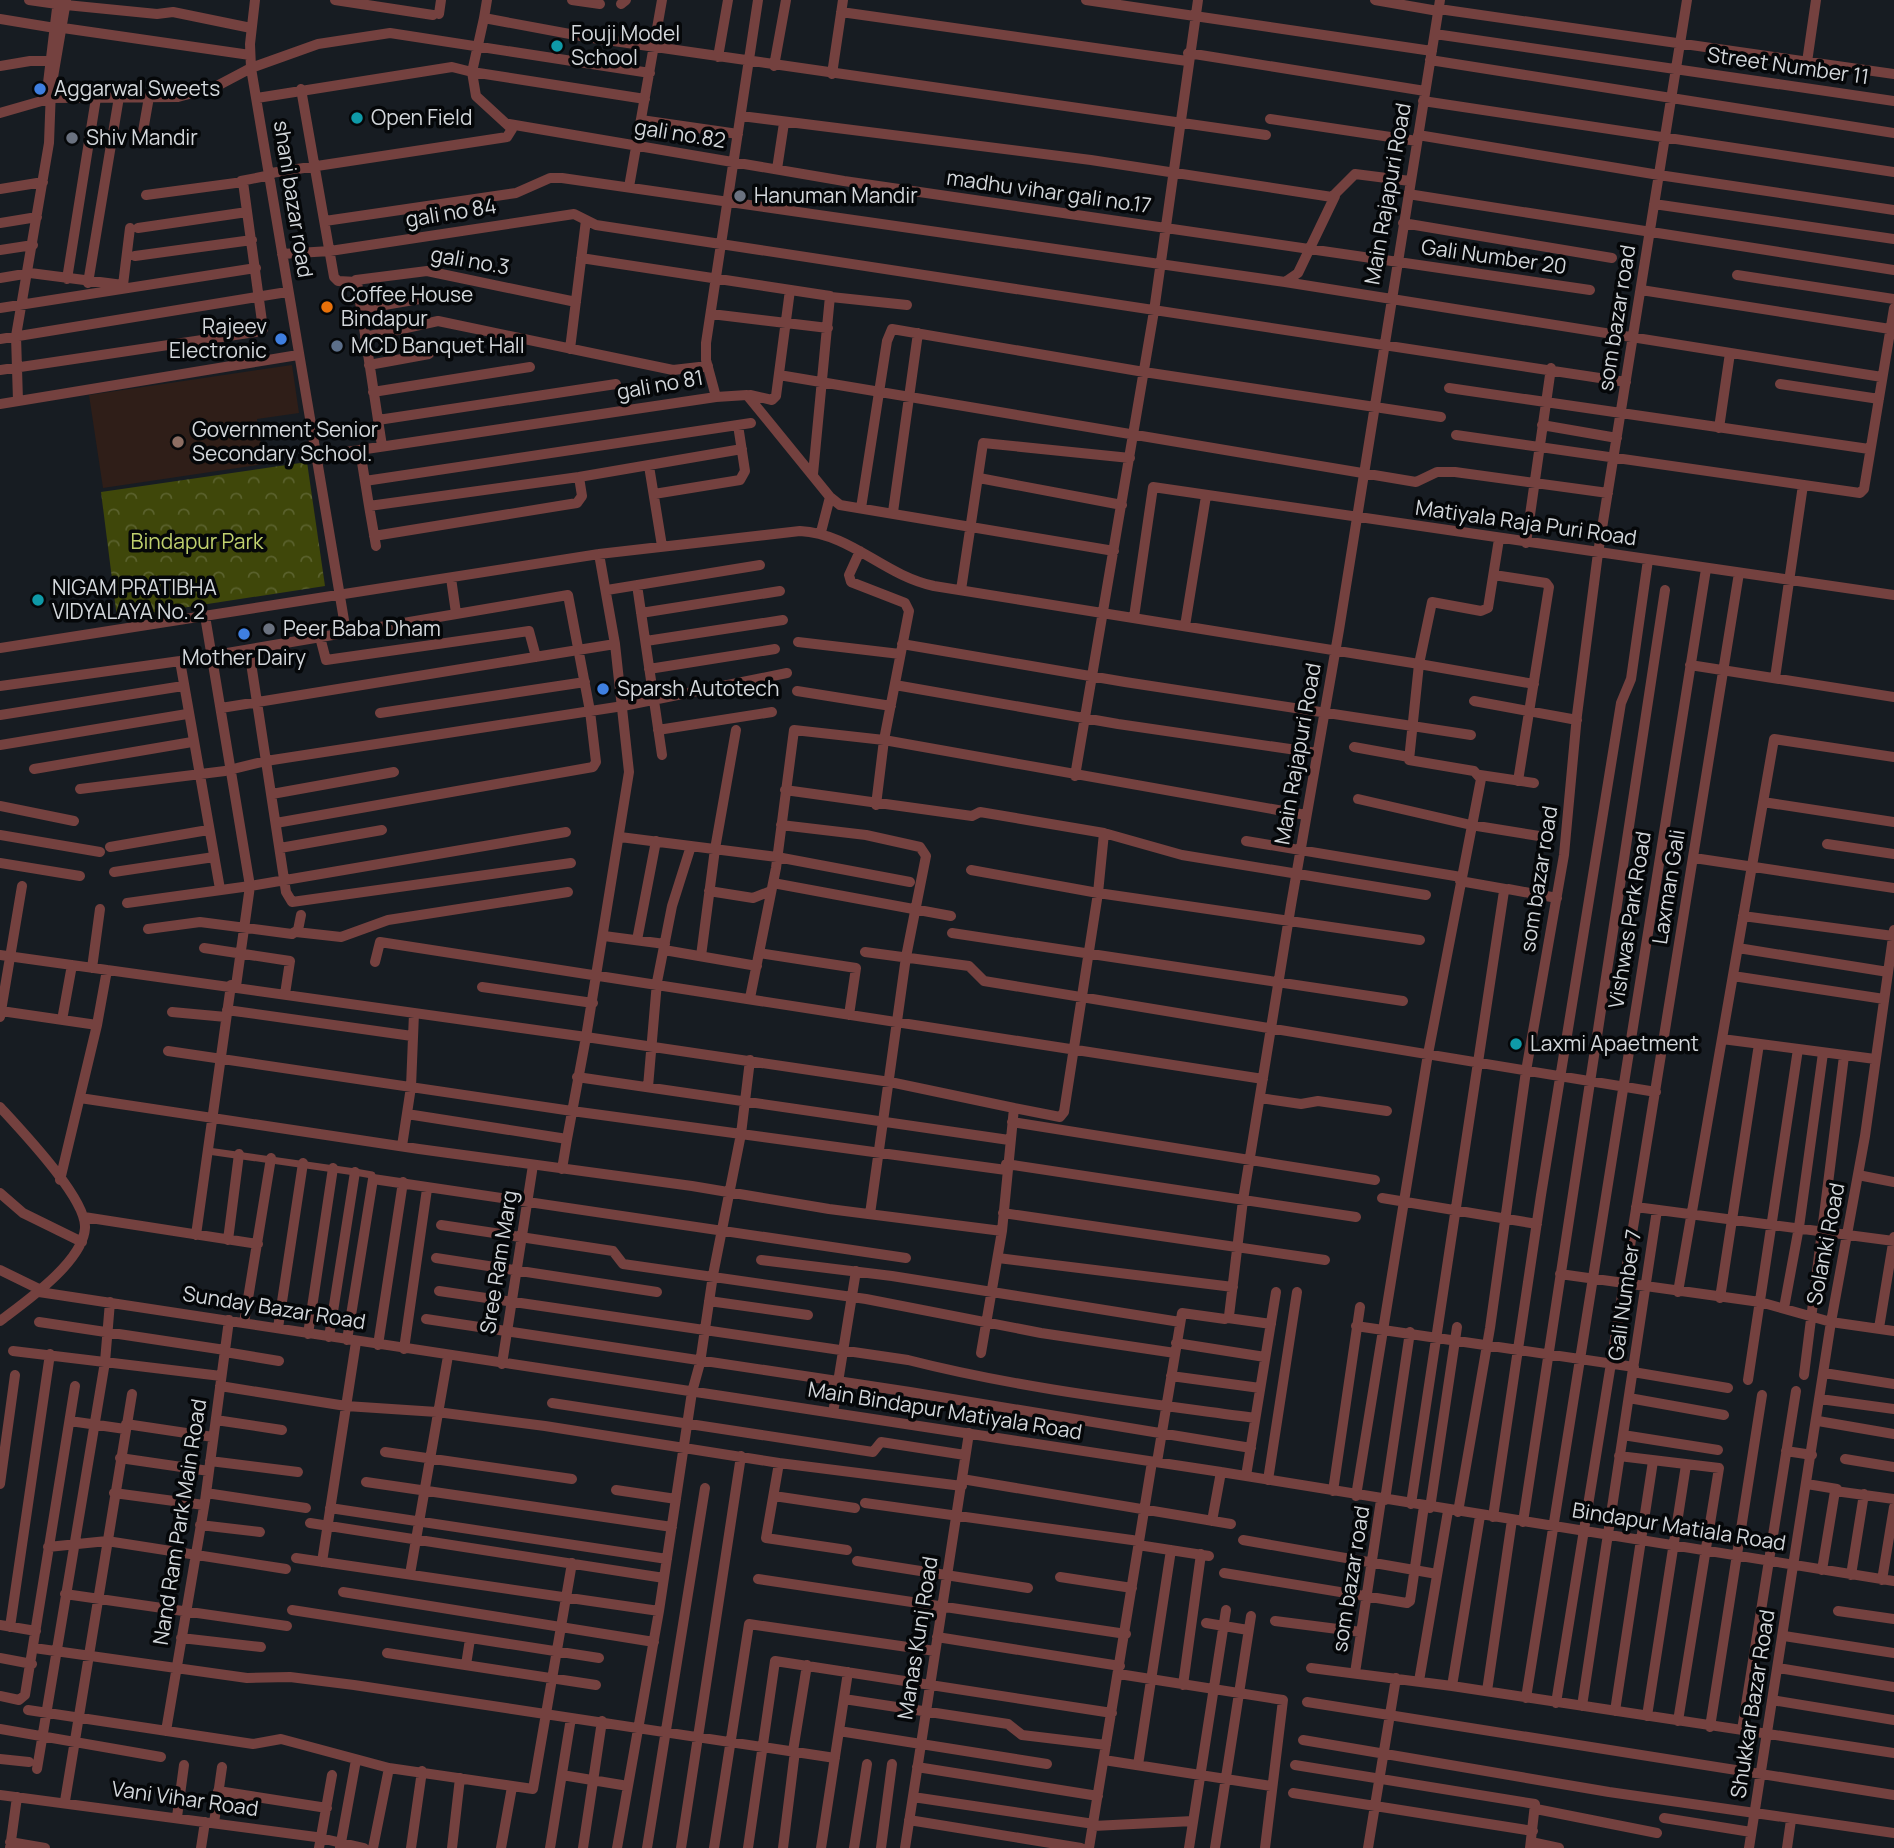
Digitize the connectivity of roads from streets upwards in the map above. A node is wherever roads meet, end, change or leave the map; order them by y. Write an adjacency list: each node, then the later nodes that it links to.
1 (29, 0): 17 (street)
2 (255, 0): 25 (street, shani bazar road)
3 (335, 0): 4 (street)
4 (441, 0)
5 (487, 0): 22 (street)
6 (572, 0): 18 (street)
7 (662, 0): 29 (street)
8 (728, 0): 32 (street)
9 (758, 0): 35 (street, gali no 81)
10 (786, 0): 38 (street)
11 (843, 0): 20 (street)
12 (1086, 0): 21 (street)
13 (1198, 0): 21 (street)
14 (1375, 0): 19 (street)
15 (1688, 0): 27 (street, som bazar road)
16 (1816, 0): 36 (street)
17 (62, 2): 24 (street); 25 (street)
18 (600, 4)
19 (1439, 7): 26 (street, Main Rajapuri Road); 27 (street)
20 (841, 12): 33 (street); 43 (street)
21 (1195, 16): 31 (street); 33 (street)
22 (484, 18): 28 (street); 29 (street)
23 (0, 19): 24 (street)
24 (59, 28): 30 (street); 34 (street); 46 (street)
25 (251, 28): 30 (street, shani bazar road)
26 (1435, 34): 31 (street, Main Rajapuri Road); 40 (street, Street Number 11)
27 (1680, 44): 36 (street); 40 (street, som bazar road)
28 (478, 45): 39 (street); 41 (street); 42 (street)
29 (654, 48): 32 (street); 42 (street)
30 (250, 55): 39 (street, shani bazar road)
31 (1431, 56): 47 (street, Main Rajapuri Road); 53 (street)
32 (718, 57): 35 (street)
33 (1187, 57): 47 (street); 59 (street)
34 (50, 61): 37 (street); 46 (street)
35 (749, 62): 38 (street); 56 (street, gali no 81)
36 (1807, 62): 44 (street)
37 (0, 66)
38 (774, 66): 43 (street)
39 (251, 68): 50 (street); 51 (street, shani bazar road)
40 (1676, 69): 53 (street, som bazar road); 54 (street, Street Number 11)
41 (472, 72): 45 (street); 52 (street); 61 (street)
42 (650, 74): 52 (street)
43 (832, 74): 59 (street)
44 (1894, 74)
45 (301, 89): 51 (street); 70 (street)
46 (52, 94): 48 (street); 55 (street); 79 (street)
47 (1424, 96): 66 (street); 67 (street, Main Rajapuri Road)
48 (96, 97): 49 (street); 114 (street)
49 (120, 97): 50 (street); 118 (street)
50 (149, 97): 65 (street)
51 (257, 98): 74 (street, shani bazar road)
52 (645, 99): 58 (street)
53 (1671, 99): 62 (street); 66 (street, som bazar road)
54 (1894, 101)
55 (0, 113)
56 (741, 116): 60 (street); 63 (street, gali no 81)
57 (1270, 119): 67 (street)
58 (641, 120): 63 (street); 68 (street)
59 (1179, 122): 64 (street); 72 (street)
60 (784, 123): 71 (street); 72 (street)
61 (509, 124): 68 (street, gali no.82); 70 (street)
62 (1894, 133)
63 (738, 134): 69 (street, gali no 81)
64 (1266, 135)
65 (142, 137)
66 (1665, 137): 73 (street); 75 (street, som bazar road)
67 (1417, 138): 75 (street); 78 (street, Main Rajapuri Road)
68 (636, 147): 69 (street, gali no.82); 80 (street)
69 (735, 162): 71 (street, gali no.82); 85 (street, gali no 81)
70 (316, 166): 74 (street); 91 (street)
71 (777, 169): 77 (street, gali no.82)
72 (1172, 172): 84 (street); 94 (street)
73 (1894, 172)
74 (271, 174): 76 (street); 103 (street, shani bazar road)
75 (1659, 175): 86 (street, som bazar road); 87 (street)
76 (241, 181): 83 (street); 88 (street)
77 (844, 181): 94 (street, madhu vihar gali no.17)
78 (1410, 181): 82 (street, Main Rajapuri Road); 84 (street)
79 (43, 182): 81 (street); 89 (street)
80 (629, 187): 85 (street); 91 (street)
81 (0, 189)
82 (1408, 194): 93 (street, Main Rajapuri Road); 95 (street)
83 (146, 195)
84 (1335, 196): 101 (street)
85 (728, 203): 98 (street, gali no 81); 108 (street)
86 (1654, 204): 95 (street, som bazar road); 96 (street)
87 (1894, 210)
88 (247, 212): 97 (street); 118 (street)
89 (37, 217): 92 (street); 99 (street)
90 (582, 218): 98 (street); 102 (street, gali no 84); 105 (street)
91 (325, 221): 102 (street)
92 (0, 223)
93 (1403, 223): 106 (street); 107 (street, Main Rajapuri Road)
94 (1166, 229): 101 (street, madhu vihar gali no.17); 108 (street)
95 (1650, 233): 110 (street); 121 (street, som bazar road)
96 (1894, 239)
97 (252, 240): 104 (street); 109 (street)
98 (722, 244): 116 (street, gali no 81); 134 (street)
99 (33, 245): 100 (street); 111 (street)
100 (0, 250)
101 (1308, 250): 107 (street, Gali Number 20); 117 (street)
102 (330, 251): 103 (street, gali no 84); 115 (street)
103 (282, 254): 122 (street, shani bazar road)
104 (135, 256)
105 (581, 258): 116 (street); 128 (street)
106 (1612, 258)
107 (1396, 262): 120 (street, Gali Number 20); 126 (street, Main Rajapuri Road)
108 (1161, 263): 117 (street); 134 (street)
109 (256, 268): 123 (street); 129 (street)
110 (1894, 270)
111 (30, 272): 113 (street); 114 (street); 129 (street)
112 (1737, 275): 127 (street)
113 (0, 278)
114 (67, 279): 118 (street)
115 (356, 279): 128 (street, gali no.3); 133 (street)
116 (716, 280): 119 (street); 135 (street, gali no 81)
117 (1285, 282): 126 (street)
118 (88, 283)
119 (790, 290): 125 (street); 136 (street)
120 (1590, 290)
121 (1640, 290): 139 (street); 142 (street, som bazar road)
122 (288, 292): 123 (street); 148 (street, shani bazar road)
123 (260, 297): 140 (street); 151 (street)
124 (430, 297): 133 (street)
125 (831, 297): 130 (street); 137 (street)
126 (1390, 299): 142 (street); 144 (street, Main Rajapuri Road)
127 (1894, 299)
128 (576, 302): 145 (street)
129 (21, 305): 131 (street); 140 (street)
130 (907, 305)
131 (0, 308)
132 (1894, 308): 139 (street)
133 (361, 309): 141 (street)
134 (1154, 311): 144 (street); 155 (street)
135 (711, 314): 136 (street); 150 (street, gali no 81)
136 (785, 324): 137 (street); 156 (street)
137 (828, 328): 158 (street)
138 (918, 333): 155 (street); 163 (street); 167 (street)
139 (1891, 334): 157 (street)
140 (16, 337): 143 (street); 151 (street)
141 (365, 337): 145 (street); 149 (street)
142 (1633, 338): 146 (street); 159 (street, som bazar road)
143 (0, 339)
144 (1383, 343): 153 (street); 172 (street, Main Rajapuri Road)
145 (570, 349): 150 (street)
146 (1730, 353): 157 (street); 179 (street)
147 (429, 354): 149 (street)
148 (298, 355): 169 (street); 188 (street, shani bazar road)
149 (369, 365): 164 (street)
150 (708, 366): 166 (street, gali no 81)
151 (17, 367): 154 (street); 169 (street)
152 (530, 367): 164 (street)
153 (1550, 369): 159 (street); 170 (street)
154 (0, 370)
155 (1144, 372): 172 (street); 181 (street)
156 (779, 374): 158 (street); 165 (street)
157 (1882, 377): 168 (street)
158 (823, 381): 163 (street); 193 (street)
159 (1626, 382): 173 (street, som bazar road)
160 (616, 384): 175 (street)
161 (1780, 384): 168 (street)
162 (1449, 388): 170 (street)
163 (881, 391): 167 (street); 205 (street)
164 (373, 392): 175 (street)
165 (747, 395): 166 (street); 193 (street)
166 (716, 397): 183 (street, gali no 81)
167 (908, 398): 181 (street); 206 (street)
168 (1879, 399): 186 (street)
169 (18, 401): 171 (street)
170 (1546, 403): 173 (street); 178 (street)
171 (0, 404)
172 (1374, 405): 174 (street); 192 (street, Main Rajapuri Road)
173 (1621, 414): 179 (street); 182 (street, som bazar road)
174 (1441, 417)
175 (378, 420): 183 (street)
176 (751, 424): 177 (street)
177 (738, 425): 185 (street); 196 (street)
178 (1542, 425): 182 (street); 184 (street)
179 (1719, 428): 186 (street)
180 (1456, 435): 184 (street)
181 (1133, 437): 189 (street); 192 (street)
182 (1617, 438): 190 (street, som bazar road)
183 (382, 446): 187 (street, gali no 81)
184 (1538, 447): 190 (street); 197 (street)
185 (742, 449): 191 (street); 200 (street)
186 (1869, 449): 198 (street)
187 (360, 450): 188 (street, gali no 81); 196 (street)
188 (318, 456): 229 (street, shani bazar road)
189 (1130, 458): 195 (street); 203 (street)
190 (1614, 458): 198 (street); 199 (street, som bazar road)
191 (649, 466): 194 (street); 200 (street)
192 (1363, 472): 197 (street); 207 (street, Main Rajapuri Road)
193 (813, 474): 202 (street)
194 (579, 477): 204 (street); 204 (street)
195 (979, 478): 203 (street); 208 (street)
196 (365, 481): 204 (street)
197 (1533, 483): 199 (street); 211 (street)
198 (1803, 485): 223 (street)
199 (1608, 493): 215 (street, som bazar road)
200 (654, 494): 212 (street)
201 (1206, 496): 207 (street, Matiyala Raja Puri Road); 235 (street, Matiyala Raja Puri Road); 237 (street)
202 (831, 497): 205 (street); 209 (street)
203 (1122, 505): 214 (street)
204 (369, 506)
205 (861, 508): 206 (street)
206 (893, 512): 208 (street)
207 (1356, 518): 210 (street, Matiyala Raja Puri Road); 248 (street, Main Rajapuri Road)
208 (972, 525): 214 (street); 226 (street)
209 (821, 532): 212 (street); 213 (street)
210 (1499, 539): 211 (street, Matiyala Raja Puri Road); 221 (street)
211 (1526, 543): 215 (street, Matiyala Raja Puri Road)
212 (662, 546): 216 (street)
213 (860, 551): 226 (street); 245 (street)
214 (1114, 551): 233 (street)
215 (1598, 553): 217 (street, Matiyala Raja Puri Road); 281 (street, som bazar road)
216 (599, 554): 222 (street); 225 (street)
217 (1648, 560): 219 (street, Matiyala Raja Puri Road); 427 (street)
218 (760, 565): 224 (street)
219 (1706, 569): 220 (street, Matiyala Raja Puri Road); 254 (street, Vishwas Park Road)
220 (1739, 573): 223 (street, Matiyala Raja Puri Road); 256 (street, Laxman Gali)
221 (1494, 575): 253 (street); 261 (street)
222 (451, 578): 229 (street); 231 (street)
223 (1790, 580): 230 (street, Matiyala Raja Puri Road); 259 (street)
224 (637, 585): 225 (street); 232 (street)
225 (607, 590): 242 (street)
226 (961, 590): 233 (street)
227 (1665, 590): 430 (street)
228 (780, 592): 232 (street)
229 (340, 595): 234 (street); 238 (street, shani bazar road)
230 (1894, 595)
231 (456, 613): 238 (street); 247 (street)
232 (641, 613): 240 (street)
233 (1105, 613): 235 (street); 258 (street)
234 (205, 616): 243 (street); 249 (street)
235 (1134, 617): 237 (street)
236 (783, 620): 240 (street)
237 (1185, 626): 248 (street)
238 (346, 632): 239 (street)
239 (320, 637): 246 (street); 250 (street)
240 (646, 641): 255 (street)
241 (799, 642): 245 (street)
242 (615, 644): 247 (street); 270 (street)
243 (1, 648): 251 (street)
244 (775, 649): 255 (street)
245 (901, 649): 258 (street); 262 (street)
246 (248, 650): 249 (street); 269 (street)
247 (580, 650): 250 (street); 260 (street)
248 (1335, 650): 253 (street); 278 (street, Main Rajapuri Road)
249 (212, 656): 252 (street); 272 (street)
250 (536, 657): 269 (street)
251 (0, 660)
252 (180, 661): 263 (street); 264 (street)
253 (1419, 664): 261 (street); 282 (street)
254 (1690, 665): 256 (street); 433 (street, Vishwas Park Road)
255 (649, 669): 267 (street)
256 (1724, 671): 259 (street); 333 (street, Laxman Gali)
257 (787, 673): 267 (street)
258 (1091, 677): 278 (street); 280 (street)
259 (1775, 678): 266 (street)
260 (585, 682): 273 (street); 276 (street)
261 (1534, 684): 274 (street)
262 (895, 685): 271 (street); 280 (street)
263 (0, 686)
264 (183, 686): 277 (street); 279 (street)
265 (797, 691): 271 (street)
266 (1894, 697)
267 (653, 700): 270 (street); 283 (street)
268 (1474, 701): 274 (street)
269 (257, 702): 272 (street); 294 (street)
270 (623, 706): 273 (street); 322 (street)
271 (891, 706): 286 (street)
272 (221, 708): 296 (street)
273 (590, 711): 294 (street); 313 (street)
274 (1530, 711): 281 (street); 301 (street)
275 (772, 712): 283 (street)
276 (380, 713)
277 (187, 714): 287 (street); 288 (street)
278 (1324, 714): 282 (street); 290 (street, Main Rajapuri Road)
279 (0, 715)
280 (1084, 718): 290 (street); 300 (street)
281 (1577, 720): 354 (street, som bazar road)
282 (1410, 727): 285 (street); 292 (street)
283 (658, 730): 291 (street)
284 (736, 730): 328 (street)
285 (1471, 735)
286 (884, 740): 300 (street); 304 (street); 308 (street)
287 (192, 742): 295 (street); 298 (street)
288 (0, 746)
289 (1354, 747): 292 (street)
290 (1317, 753): 310 (street, Main Rajapuri Road)
291 (662, 755)
292 (1409, 757): 299 (street)
293 (1894, 757): 307 (street)
294 (266, 761): 296 (street); 305 (street)
295 (34, 769)
296 (231, 770): 298 (street); 345 (street)
297 (394, 772): 305 (street)
298 (198, 774): 303 (street); 316 (street)
299 (1480, 775): 301 (street); 315 (street)
300 (1075, 776): 310 (street)
301 (1518, 781): 302 (street)
302 (1534, 783)
303 (80, 789)
304 (785, 790): 308 (street); 314 (street)
305 (272, 794): 313 (street)
306 (1358, 799): 315 (street)
307 (1763, 802): 312 (street); 336 (street)
308 (876, 805): 319 (street)
309 (0, 807): 311 (street)
310 (1306, 815): 329 (street, Main Rajapuri Road)
311 (74, 821)
312 (1894, 822)
313 (276, 823): 327 (street)
314 (781, 825): 332 (street); 357 (street)
315 (1471, 825): 321 (street); 342 (street)
316 (208, 830): 320 (street); 331 (street)
317 (382, 830): 327 (street)
318 (566, 832): 341 (street)
319 (1104, 833): 339 (street); 352 (street)
320 (0, 835)
321 (1539, 836)
322 (620, 837): 323 (street); 367 (street)
323 (656, 841): 326 (street); 369 (street)
324 (1246, 841): 329 (street)
325 (1826, 844): 330 (street)
326 (691, 846): 328 (street); 371 (street)
327 (280, 848): 341 (street)
328 (715, 849): 332 (street); 350 (street)
329 (1300, 853): 339 (street, Main Rajapuri Road); 342 (street)
330 (1894, 854)
331 (214, 857): 338 (street); 348 (street)
332 (777, 857): 343 (street); 346 (street)
333 (1693, 858): 336 (street); 434 (street, Laxman Gali)
334 (0, 863): 340 (street)
335 (571, 863): 341 (street)
336 (1752, 866): 347 (street); 360 (street)
337 (971, 870): 352 (street)
338 (114, 872)
339 (1297, 875): 353 (street); 361 (street, Main Rajapuri Road)
340 (80, 876)
341 (285, 879): 345 (street)
342 (1461, 879): 349 (street); 419 (street)
343 (910, 882)
344 (22, 886): 379 (street)
345 (250, 886): 348 (street); 362 (street)
346 (772, 887): 350 (street); 357 (street); 377 (street)
347 (1894, 888)
348 (220, 889): 355 (street)
349 (1505, 889): 354 (street); 424 (street)
350 (709, 891): 380 (street)
351 (568, 892): 365 (street)
352 (1098, 893): 361 (street); 375 (street)
353 (1426, 895)
354 (1557, 898): 425 (street, som bazar road)
355 (127, 903)
356 (100, 909): 385 (street)
357 (916, 909): 359 (street); 381 (street)
358 (300, 915): 365 (street)
359 (951, 916)
360 (1743, 916): 368 (street); 373 (street)
361 (1289, 919): 370 (street); 391 (street, Main Rajapuri Road)
362 (244, 926): 363 (street); 365 (street); 376 (street)
363 (148, 929)
364 (1894, 930): 368 (street, Solanki Road)
365 (296, 932)
366 (952, 933): 375 (street)
367 (604, 936): 369 (street); 388 (street)
368 (1893, 936): 387 (street, Solanki Road)
369 (637, 940): 371 (street)
370 (1420, 940)
371 (664, 947): 380 (street); 390 (street)
372 (204, 948): 376 (street)
373 (1738, 948): 387 (street); 389 (street)
374 (865, 952): 381 (street)
375 (1089, 952): 391 (street); 395 (street)
376 (241, 953): 392 (street); 394 (street)
377 (759, 953): 384 (street); 404 (street)
378 (0, 955): 379 (street)
379 (12, 956): 383 (street); 400 (street)
380 (701, 956): 384 (street)
381 (906, 957): 395 (street); 407 (street)
382 (375, 962): 388 (street)
383 (72, 965): 385 (street); 406 (street)
384 (757, 966): 396 (street)
385 (92, 968): 386 (street)
386 (107, 970): 392 (street); 408 (street)
387 (1888, 972): 397 (street, Solanki Road)
388 (598, 974): 390 (street); 399 (street)
389 (1733, 976): 397 (street); 412 (street)
390 (657, 982): 396 (street); 414 (street)
391 (1279, 982): 398 (street); 409 (street, Main Rajapuri Road)
392 (233, 986): 394 (street); 403 (street)
393 (482, 987): 399 (street)
394 (285, 994): 402 (street)
395 (1082, 996): 409 (street); 417 (street)
396 (750, 998): 404 (street)
397 (1884, 999): 422 (street, Solanki Road)
398 (1403, 1000)
399 (593, 1003): 411 (street)
400 (1, 1011): 405 (street); 406 (street)
401 (172, 1012): 403 (street)
402 (414, 1013): 410 (street); 411 (street)
403 (227, 1014): 410 (street); 421 (street)
404 (849, 1015): 407 (street)
405 (0, 1017)
406 (62, 1020): 408 (street)
407 (898, 1023): 417 (street); 429 (street)
408 (97, 1025): 435 (street)
409 (1271, 1028): 419 (street); 428 (street, Main Rajapuri Road)
410 (412, 1036): 431 (street)
411 (586, 1037): 414 (street); 426 (street)
412 (1722, 1039): 413 (street); 479 (street)
413 (1759, 1044): 415 (street); 483 (street)
414 (653, 1046): 423 (street); 432 (street)
415 (1798, 1049): 418 (street); 485 (street)
416 (168, 1051): 421 (street)
417 (1073, 1052): 428 (street); 439 (street)
418 (1823, 1053): 420 (street); 487 (street)
419 (1428, 1054): 424 (street); 473 (street)
420 (1844, 1056): 422 (street); 488 (street)
421 (219, 1058): 431 (street); 443 (street)
422 (1875, 1059): 461 (street, Solanki Road)
423 (750, 1060): 429 (street); 437 (street)
424 (1479, 1064): 425 (street); 475 (street)
425 (1526, 1071): 427 (street); 482 (street, som bazar road)
426 (577, 1077): 432 (street); 440 (street)
427 (1560, 1077): 430 (street); 484 (street)
428 (1263, 1079): 436 (street, Main Rajapuri Road)
429 (890, 1082): 439 (street); 444 (street)
430 (1591, 1082): 433 (street); 507 (street)
431 (411, 1087): 440 (street); 442 (street)
432 (648, 1087): 437 (street)
433 (1622, 1087): 434 (street); 509 (street, Vishwas Park Road)
434 (1656, 1092): 474 (street, Laxman Gali)
435 (80, 1098): 443 (street); 463 (street)
436 (1260, 1098): 441 (street); 454 (street, Main Rajapuri Road)
437 (745, 1101): 444 (street); 446 (street)
438 (0, 1107): 463 (street)
439 (1014, 1108): 445 (street)
440 (572, 1111): 446 (street); 447 (street)
441 (1387, 1111)
442 (407, 1114): 447 (street); 449 (street)
443 (212, 1118): 449 (street); 450 (street)
444 (884, 1120): 448 (street); 452 (street)
445 (1012, 1122): 448 (street); 454 (street)
446 (741, 1134): 452 (street); 469 (street)
447 (567, 1139): 459 (street)
448 (1009, 1140): 457 (street)
449 (402, 1146): 456 (street)
450 (208, 1151): 451 (street); 492 (street)
451 (239, 1154): 453 (street); 494 (street)
452 (879, 1154): 457 (street); 477 (street)
453 (271, 1158): 455 (street); 497 (street)
454 (1251, 1159): 464 (street); 471 (street, Main Rajapuri Road)
455 (303, 1164): 458 (street); 542 (street)
456 (533, 1165): 459 (street); 472 (street, Sree Ram Marg)
457 (1006, 1167): 471 (street); 478 (street)
458 (334, 1168): 460 (street); 550 (street)
459 (562, 1169): 469 (street)
460 (355, 1172): 462 (street); 551 (street)
461 (1858, 1175): 466 (street); 491 (street, Solanki Road)
462 (373, 1179): 465 (street); 553 (street)
463 (60, 1180): 480 (street)
464 (1375, 1180)
465 (402, 1182): 467 (street); 555 (street)
466 (1894, 1182)
467 (427, 1189): 472 (street); 558 (street)
468 (0, 1193): 496 (street)
469 (730, 1193): 477 (street); 489 (street)
470 (1382, 1198): 473 (street)
471 (1243, 1200): 481 (street); 498 (street, Main Rajapuri Road)
472 (527, 1202): 489 (street); 493 (street, Sree Ram Marg)
473 (1405, 1202): 475 (street); 544 (street)
474 (1636, 1207): 476 (street); 510 (street, Laxman Gali)
475 (1455, 1210): 482 (street); 552 (street)
476 (1657, 1210): 479 (street, Gali Number 7); 512 (street, Gali Number 7)
477 (870, 1213): 490 (street)
478 (1003, 1213): 490 (street); 498 (street)
479 (1692, 1214): 483 (street, Gali Number 7); 518 (street)
480 (84, 1217): 492 (street); 496 (street)
481 (1356, 1217)
482 (1505, 1219): 484 (street); 556 (street, som bazar road)
483 (1734, 1219): 485 (street, Gali Number 7); 521 (street)
484 (1537, 1224): 559 (street)
485 (1772, 1224): 487 (street, Gali Number 7); 525 (street)
486 (442, 1225): 493 (street)
487 (1799, 1227): 488 (street, Gali Number 7); 527 (street)
488 (1824, 1230): 491 (street, Gali Number 7); 529 (street)
489 (722, 1231): 500 (street); 508 (street)
490 (1002, 1231): 501 (street)
491 (1847, 1233): 495 (street, Gali Number 7); 537 (street, Solanki Road)
492 (196, 1235): 494 (street)
493 (522, 1238): 505 (street, Sree Ram Marg); 508 (street)
494 (228, 1240): 497 (street)
495 (1894, 1240): 543 (street)
496 (82, 1242): 513 (street)
497 (258, 1244): 535 (street)
498 (1238, 1248): 503 (street); 511 (street, Main Rajapuri Road)
499 (436, 1258): 505 (street)
500 (906, 1258)
501 (998, 1258): 511 (street); 519 (street)
502 (761, 1260): 506 (street)
503 (1325, 1260)
504 (0, 1270): 513 (street, Sunday Bazar Road)
505 (517, 1271): 515 (street); 524 (street, Sree Ram Marg)
506 (856, 1271): 519 (street); 520 (street)
507 (1560, 1274): 509 (street); 564 (street)
508 (713, 1275): 520 (street); 523 (street)
509 (1591, 1280): 510 (street); 568 (street, Vishwas Park Road)
510 (1622, 1285): 512 (street); 572 (street, Laxman Gali)
511 (1233, 1287): 531 (street, Main Rajapuri Road)
512 (1644, 1287): 518 (street); 574 (street, Gali Number 7)
513 (40, 1291): 522 (street, Sunday Bazar Road); 530 (street)
514 (439, 1291): 524 (street)
515 (657, 1292)
516 (1276, 1292): 539 (street)
517 (1297, 1292): 634 (street)
518 (1678, 1292): 521 (street)
519 (992, 1294): 536 (street); 538 (street)
520 (853, 1297): 538 (street); 562 (street)
521 (1720, 1298): 525 (street)
522 (110, 1301): 533 (street, Sunday Bazar Road); 549 (street)
523 (709, 1301): 528 (street); 545 (street)
524 (513, 1302): 545 (street); 547 (street, Sree Ram Marg)
525 (1760, 1302): 527 (street); 579 (street)
526 (1360, 1307): 540 (street)
527 (1784, 1308): 529 (street)
528 (807, 1315)
529 (1810, 1315): 537 (street); 577 (street)
530 (2, 1317)
531 (1228, 1318): 536 (street); 539 (street)
532 (426, 1319): 547 (street)
533 (229, 1320): 535 (street, Sunday Bazar Road); 561 (street, Nand Ram Park Main Road)
534 (39, 1322): 549 (street)
535 (244, 1322): 542 (street, Sunday Bazar Road)
536 (1180, 1322): 557 (street)
537 (1831, 1322): 543 (street); 575 (street, Solanki Road)
538 (987, 1323): 557 (street); 563 (street)
539 (1270, 1324): 567 (street)
540 (1356, 1326): 544 (street); 643 (street)
541 (1457, 1327): 554 (street)
542 (278, 1328): 550 (street, Sunday Bazar Road)
543 (1879, 1328): 546 (street)
544 (1384, 1329): 548 (street); 648 (street)
545 (705, 1330): 562 (street); 571 (street)
546 (1894, 1331)
547 (508, 1332): 571 (street); 573 (street, Sree Ram Marg)
548 (1410, 1332): 552 (street); 651 (street)
549 (108, 1333): 561 (street); 569 (street)
550 (309, 1334): 551 (street, Sunday Bazar Road)
551 (329, 1337): 553 (street, Sunday Bazar Road)
552 (1435, 1337): 554 (street); 652 (street)
553 (352, 1341): 555 (street, Sunday Bazar Road); 593 (street)
554 (1455, 1341): 556 (street); 654 (street)
555 (378, 1345): 558 (street, Sunday Bazar Road)
556 (1487, 1345): 559 (street); 659 (street, som bazar road)
557 (1175, 1348): 567 (street); 578 (street)
558 (404, 1349): 566 (street, Sunday Bazar Road)
559 (1518, 1350): 564 (street); 662 (street)
560 (13, 1351): 565 (street)
561 (225, 1351): 570 (street); 580 (street, Nand Ram Park Main Road)
562 (844, 1351): 581 (street); 594 (street)
563 (981, 1353)
564 (1547, 1353): 568 (street); 665 (street)
565 (51, 1354): 569 (street); 726 (street)
566 (448, 1356): 573 (street, Sunday Bazar Road); 596 (street)
567 (1265, 1357): 584 (street)
568 (1579, 1359): 572 (street); 670 (street, Vishwas Park Road)
569 (105, 1360): 580 (street); 604 (street)
570 (279, 1361)
571 (700, 1363): 581 (street); 587 (street)
572 (1609, 1363): 574 (street); 672 (street, Laxman Gali)
573 (502, 1364): 587 (street, Main Bindapur Matiyala Road)
574 (1633, 1369): 585 (street); 590 (street, Gali Number 7)
575 (1824, 1373): 582 (street); 591 (street, Solanki Road)
576 (15, 1375): 638 (street)
577 (1804, 1375)
578 (1171, 1376): 584 (street); 594 (street)
579 (1748, 1380)
580 (221, 1381): 593 (street); 600 (street, Nand Ram Park Main Road)
581 (838, 1383): 597 (street); 608 (street)
582 (1894, 1384)
583 (75, 1385): 601 (street)
584 (1260, 1388): 599 (street)
585 (1728, 1388)
586 (1796, 1391): 615 (street)
587 (692, 1392): 597 (street, Main Bindapur Matiyala Road); 603 (street)
588 (132, 1394): 605 (street)
589 (1762, 1395): 687 (street)
590 (1629, 1398): 598 (street); 610 (street, Gali Number 7)
591 (1820, 1399): 595 (street); 602 (street, Solanki Road)
592 (552, 1403): 603 (street)
593 (346, 1406): 596 (street); 657 (street)
594 (1166, 1406): 599 (street); 608 (street)
595 (1894, 1409)
596 (437, 1412): 612 (street); 622 (street)
597 (833, 1413): 607 (street, Main Bindapur Matiyala Road)
598 (1724, 1415)
599 (1255, 1418): 613 (street)
600 (216, 1420): 606 (street); 611 (street, Nand Ram Park Main Road)
601 (70, 1421): 604 (street); 682 (street)
602 (1818, 1421): 609 (street); 618 (street, Solanki Road)
603 (688, 1424): 612 (street); 617 (street)
604 (94, 1425): 605 (street); 681 (street)
605 (126, 1426): 611 (street); 621 (street)
606 (282, 1430)
607 (969, 1433): 617 (street, Manas Kunj Road); 626 (street, Main Bindapur Matiyala Road)
608 (1161, 1434): 613 (street); 626 (street)
609 (1894, 1434)
610 (1623, 1435): 614 (street); 620 (street, Gali Number 7)
611 (213, 1437): 628 (street, Nand Ram Park Main Road)
612 (684, 1448): 619 (street); 649 (street)
613 (1251, 1448): 632 (street)
614 (1718, 1450)
615 (1786, 1451): 618 (street); 691 (street)
616 (385, 1452): 622 (street)
617 (965, 1455): 636 (street, Manas Kunj Road)
618 (1812, 1455): 637 (street, Solanki Road)
619 (741, 1456): 625 (street); 798 (street)
620 (1619, 1456): 624 (street); 674 (street, Gali Number 7)
621 (120, 1458): 628 (street); 644 (street)
622 (429, 1458): 633 (street); 641 (street)
623 (1845, 1459): 629 (street)
624 (1653, 1461): 627 (street); 675 (street)
625 (779, 1462): 636 (street); 647 (street)
626 (1154, 1462): 631 (street, Main Bindapur Matiyala Road); 658 (street)
627 (1686, 1465): 680 (street); 683 (street)
628 (209, 1466): 630 (street); 645 (street, Nand Ram Park Main Road)
629 (1894, 1467)
630 (298, 1472)
631 (1221, 1472): 632 (street, Main Bindapur Matiyala Road); 664 (street)
632 (1246, 1476): 634 (street, Main Bindapur Matiyala Road)
633 (572, 1479)
634 (1268, 1480): 643 (street, Main Bindapur Matiyala Road)
635 (366, 1482): 641 (street)
636 (962, 1483): 658 (street); 661 (street, Manas Kunj Road)
637 (1807, 1483): 640 (street); 695 (street, Solanki Road)
638 (0, 1484)
639 (705, 1488): 795 (street)
640 (1837, 1489): 646 (street); 698 (street)
641 (424, 1490): 663 (street); 671 (street)
642 (616, 1490): 649 (street)
643 (1333, 1491): 648 (street, Main Bindapur Matiyala Road)
644 (114, 1493): 653 (street); 678 (street)
645 (206, 1493): 653 (street, Nand Ram Park Main Road); 656 (street)
646 (1864, 1494): 650 (street); 703 (street)
647 (774, 1496): 661 (street); 684 (street)
648 (1356, 1496): 651 (street, Main Bindapur Matiyala Road)
649 (676, 1499): 671 (street)
650 (1894, 1499)
651 (1383, 1500): 652 (street, som bazar road); 690 (street, som bazar road)
652 (1411, 1504): 654 (street, som bazar road)
653 (204, 1505): 668 (street, Nand Ram Park Main Road)
654 (1427, 1507): 659 (street, som bazar road); 697 (street)
655 (1894, 1507): 707 (street)
656 (306, 1508)
657 (330, 1508): 663 (street); 669 (street)
658 (1144, 1509): 664 (street); 679 (street)
659 (1453, 1511): 660 (street, Bindapur Matiala Road); 701 (street)
660 (1480, 1516): 662 (street, Bindapur Matiala Road); 765 (street)
661 (958, 1517): 679 (street); 702 (street, Manas Kunj Road)
662 (1493, 1517): 665 (street, Bindapur Matiala Road)
663 (419, 1520): 676 (street); 689 (street)
664 (1212, 1521): 667 (street)
665 (1516, 1522): 670 (street, Bindapur Matiala Road); 768 (street)
666 (310, 1523): 669 (street)
667 (1231, 1524)
668 (200, 1525): 673 (street); 686 (street, Nand Ram Park Main Road)
669 (329, 1526): 676 (street); 693 (street)
670 (1552, 1526): 672 (street, Bindapur Matiala Road); 771 (street, Vishwas Park Road)
671 (672, 1527): 689 (street)
672 (1583, 1530): 674 (street, Bindapur Matiala Road); 775 (street, Laxman Gali)
673 (260, 1532)
674 (1607, 1534): 675 (street, Bindapur Matiala Road); 776 (street, Gali Number 7)
675 (1642, 1539): 680 (street, Bindapur Matiala Road); 778 (street)
676 (416, 1540): 694 (street); 700 (street)
677 (1242, 1540): 690 (street)
678 (107, 1541): 681 (street); 686 (street); 715 (street)
679 (1139, 1543): 685 (street); 709 (street)
680 (1673, 1544): 683 (street, Bindapur Matiala Road); 784 (street)
681 (73, 1546): 682 (street); 712 (street)
682 (48, 1547): 731 (street)
683 (1705, 1549): 687 (street, Bindapur Matiala Road); 789 (street)
684 (847, 1550)
685 (1171, 1550): 760 (street); 764 (street)
686 (195, 1554): 696 (street); 717 (street, Nand Ram Park Main Road)
687 (1737, 1555): 691 (street, Bindapur Matiala Road); 791 (street)
688 (296, 1558): 693 (street)
689 (667, 1559): 705 (street)
690 (1372, 1560): 697 (street); 714 (street, som bazar road)
691 (1768, 1560): 695 (street, Bindapur Matiala Road); 793 (street)
692 (858, 1561): 702 (street)
693 (322, 1562): 700 (street)
694 (572, 1563): 705 (street); 713 (street)
695 (1793, 1565): 698 (street, Bindapur Matiala Road); 734 (street, Shukkar Bazar Road)
696 (286, 1569)
697 (1415, 1569): 701 (street); 714 (street)
698 (1822, 1570): 703 (street, Bindapur Matiala Road)
699 (1224, 1573): 714 (street)
700 (410, 1574): 713 (street)
701 (1437, 1574): 761 (street)
702 (947, 1575): 710 (street); 716 (street, Manas Kunj Road)
703 (1852, 1575): 707 (street, Bindapur Matiala Road)
704 (1060, 1577): 709 (street)
705 (664, 1578): 720 (street)
706 (758, 1578): 716 (street)
707 (1882, 1580): 708 (street, Bindapur Matiala Road)
708 (1894, 1581)
709 (1132, 1587): 733 (street)
710 (1028, 1588)
711 (343, 1592): 729 (street)
712 (65, 1594): 715 (street); 741 (street)
713 (566, 1596): 720 (street); 729 (street)
714 (1367, 1596): 732 (street, som bazar road)
715 (98, 1599): 717 (street); 746 (street)
716 (942, 1605): 733 (street); 735 (street, Manas Kunj Road)
717 (185, 1610): 727 (street); 736 (street, Nand Ram Park Main Road)
718 (292, 1610): 737 (street)
719 (1226, 1610): 728 (street)
720 (659, 1611): 738 (street)
721 (1838, 1611): 723 (street)
722 (1251, 1616): 730 (street)
723 (1894, 1619)
724 (1275, 1621): 732 (street)
725 (1206, 1623): 728 (street)
726 (5, 1626): 731 (street)
727 (287, 1626)
728 (1223, 1626): 730 (street); 767 (street)
729 (560, 1627): 738 (street); 742 (street)
730 (1248, 1630): 769 (street)
731 (36, 1631): 740 (street)
732 (1361, 1633): 757 (street, som bazar road)
733 (1125, 1634): 755 (street)
734 (1784, 1636): 745 (street); 754 (street, Shukkar Bazar Road)
735 (937, 1637): 743 (street, Manas Kunj Road); 755 (street)
736 (181, 1638): 739 (street); 752 (street, Nand Ram Park Main Road)
737 (470, 1639): 742 (street); 750 (street)
738 (654, 1642): 790 (street)
739 (261, 1647)
740 (34, 1648): 741 (street); 749 (street)
741 (56, 1651): 746 (street); 780 (street)
742 (557, 1651): 748 (street); 758 (street)
743 (935, 1651): 763 (street, Manas Kunj Road); 801 (street)
744 (387, 1653): 750 (street)
745 (1894, 1653)
746 (89, 1656): 752 (street); 785 (street)
747 (0, 1658): 749 (street)
748 (599, 1658)
749 (32, 1664): 770 (street)
750 (466, 1665): 758 (street)
751 (807, 1665): 756 (street); 805 (street); 806 (street)
752 (176, 1668): 782 (street); 794 (street, Nand Ram Park Main Road)
753 (1311, 1668): 757 (street)
754 (1778, 1668): 766 (street); 773 (street, Shukkar Bazar Road)
755 (1119, 1670): 760 (street); 781 (street)
756 (848, 1672): 763 (street); 772 (street)
757 (1355, 1674): 759 (street)
758 (552, 1678): 762 (street); 782 (street)
759 (1396, 1678): 761 (street); 783 (street)
760 (1152, 1680): 764 (street); 818 (street)
761 (1419, 1681): 765 (street)
762 (596, 1685)
763 (930, 1685): 779 (street, Manas Kunj Road); 781 (street)
764 (1183, 1685): 767 (street)
765 (1452, 1686): 768 (street)
766 (1894, 1687)
767 (1212, 1689): 769 (street); 826 (street)
768 (1487, 1691): 771 (street)
769 (1237, 1693): 828 (street); 833 (street)
770 (0, 1696)
771 (1526, 1698): 775 (street)
772 (844, 1699): 779 (street); 796 (street)
773 (1772, 1700): 787 (street); 797 (street, Shukkar Bazar Road)
774 (1307, 1702): 783 (street)
775 (1556, 1703): 776 (street)
776 (1582, 1706): 778 (street)
777 (28, 1710): 780 (street)
778 (1615, 1711): 784 (street)
779 (926, 1712): 803 (street, Manas Kunj Road); 804 (street)
780 (46, 1713): 785 (street); 799 (street)
781 (1112, 1713): 804 (street)
782 (546, 1715): 786 (street); 834 (street)
783 (1390, 1715): 808 (street); 824 (street)
784 (1647, 1716): 789 (street)
785 (80, 1718): 794 (street); 802 (street)
786 (571, 1718): 788 (street); 827 (street)
787 (1894, 1720)
788 (602, 1721): 790 (street); 830 (street)
789 (1678, 1721): 791 (street)
790 (639, 1727): 795 (street); 832 (street)
791 (1710, 1727): 793 (street)
792 (0, 1729): 799 (street)
793 (1742, 1730): 797 (street)
794 (166, 1731): 812 (street)
795 (665, 1731): 798 (street); 871 (street)
796 (839, 1731): 803 (street); 810 (street)
797 (1768, 1734): 807 (street); 824 (street, Shukkar Bazar Road)
798 (698, 1736): 801 (street); 872 (street)
799 (42, 1737): 802 (street); 811 (street)
800 (1303, 1740): 808 (street)
801 (730, 1741): 805 (street); 873 (street)
802 (76, 1742): 809 (street); 842 (street)
803 (921, 1744): 815 (street); 821 (street, Manas Kunj Road)
804 (1107, 1745): 813 (street)
805 (760, 1746): 806 (street); 874 (street)
806 (794, 1751): 810 (street); 875 (street)
807 (1894, 1753)
808 (1383, 1755): 831 (street); 846 (street)
809 (162, 1757)
810 (835, 1758): 876 (street)
811 (0, 1759)
812 (355, 1760): 822 (street); 860 (street)
813 (1104, 1760): 818 (street); 839 (street)
814 (867, 1764): 877 (street)
815 (1047, 1764)
816 (184, 1765): 847 (street)
817 (892, 1765): 878 (street)
818 (1138, 1765): 826 (street)
819 (1295, 1765): 831 (street)
820 (222, 1767): 835 (street)
821 (918, 1767): 839 (street); 841 (street, Manas Kunj Road)
822 (389, 1768): 823 (street); 864 (street)
823 (422, 1772): 829 (street); 865 (street)
824 (1762, 1773): 838 (street); 846 (street, Shukkar Bazar Road)
825 (332, 1774): 844 (street)
826 (1199, 1774): 828 (street); 851 (street)
827 (562, 1775): 830 (street); 868 (street)
828 (1225, 1777): 833 (street); 883 (street)
829 (460, 1778): 834 (street); 866 (street)
830 (593, 1780): 832 (street); 869 (street)
831 (1379, 1780): 843 (street); 845 (street)
832 (628, 1786): 870 (street)
833 (1271, 1786): 884 (street)
834 (512, 1787): 867 (street)
835 (218, 1791): 844 (street); 852 (street)
836 (1293, 1793): 843 (street)
837 (0, 1795): 840 (street, Vani Vihar Road)
838 (1894, 1795)
839 (1098, 1796): 853 (street)
840 (17, 1797): 842 (street, Vani Vihar Road); 859 (street)
841 (913, 1797): 849 (street, Manas Kunj Road); 853 (street)
842 (65, 1801): 847 (street, Vani Vihar Road)
843 (1375, 1805): 857 (street); 885 (street)
844 (327, 1808): 858 (street)
845 (1536, 1809): 855 (street); 857 (street)
846 (1755, 1813): 850 (street); 854 (street, Shukkar Bazar Road)
847 (177, 1817): 852 (street, Vani Vihar Road)
848 (1664, 1818): 854 (street)
849 (909, 1820): 879 (street, Manas Kunj Road); 880 (street)
850 (1791, 1820): 856 (street); 888 (street)
851 (1192, 1821): 853 (street); 882 (street)
852 (209, 1822): 858 (street, Vani Vihar Road); 862 (street)
853 (1093, 1825): 881 (street)
854 (1751, 1832): 887 (street, Shukkar Bazar Road)
855 (1657, 1833)
856 (1894, 1833)
857 (1531, 1840): 886 (street)
858 (320, 1843): 860 (street, Vani Vihar Road)
859 (10, 1845): 861 (street)
860 (340, 1846): 863 (street, Vani Vihar Road)
861 (45, 1848)
862 (201, 1848)
863 (364, 1848)
864 (373, 1848)
865 (411, 1848)
866 (452, 1848)
867 (501, 1848)
868 (550, 1848)
869 (583, 1848)
870 (617, 1848)
871 (647, 1848)
872 (681, 1848)
873 (713, 1848)
874 (748, 1848)
875 (783, 1848)
876 (821, 1848)
877 (854, 1848)
878 (881, 1848)
879 (905, 1848)
880 (1081, 1848)
881 (1089, 1848)
882 (1189, 1848)
883 (1215, 1848)
884 (1265, 1848)
885 (1368, 1848)
886 (1559, 1848)
887 (1749, 1848)
888 (1787, 1848)

